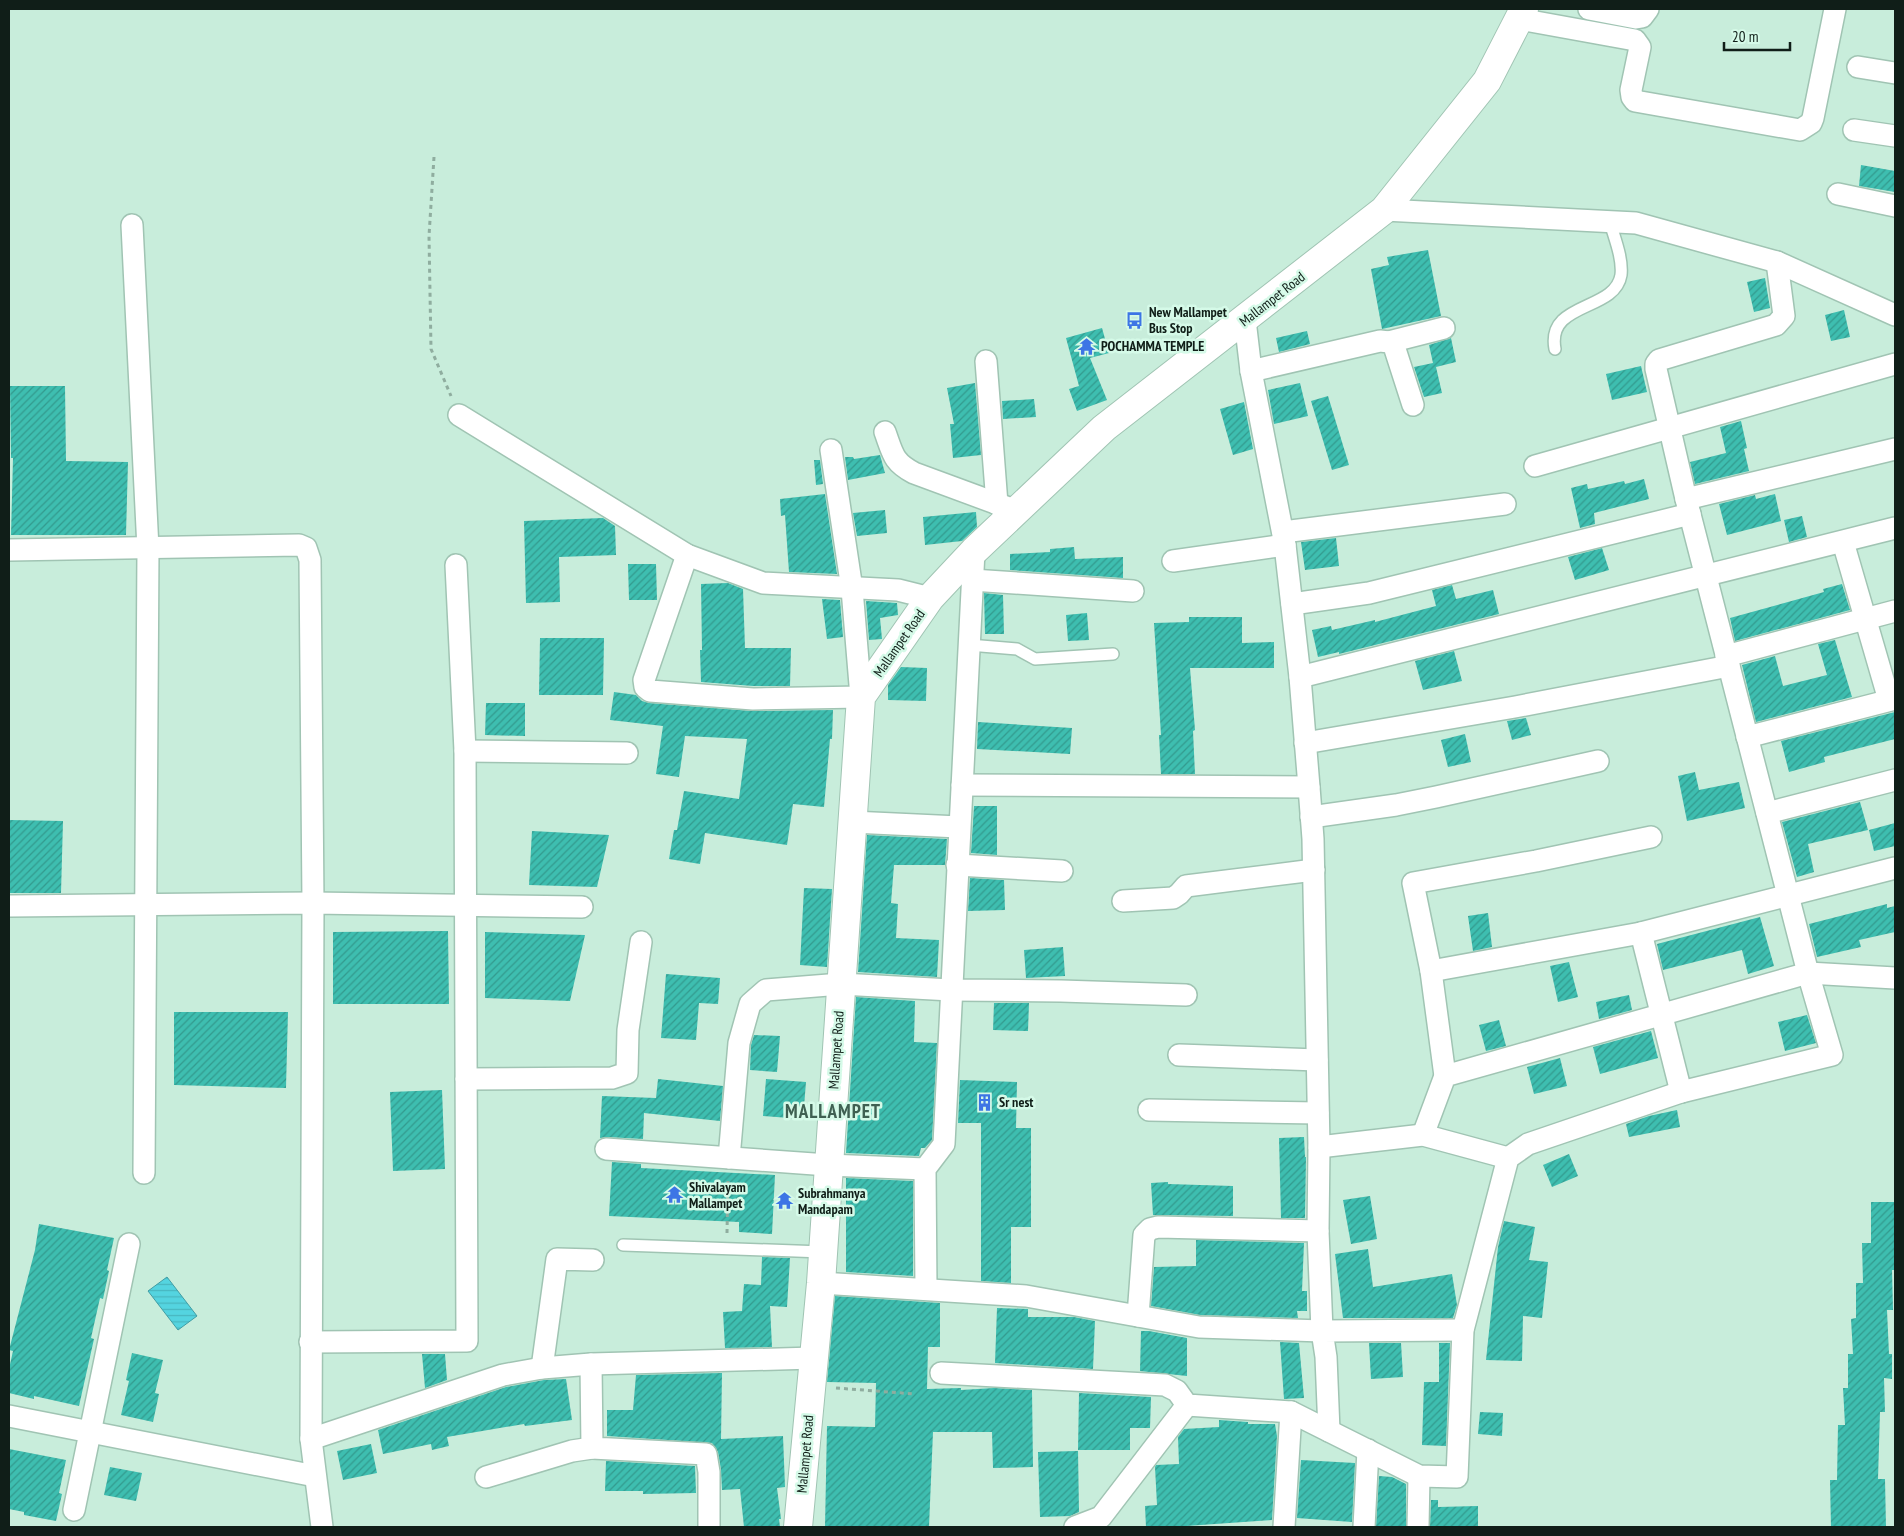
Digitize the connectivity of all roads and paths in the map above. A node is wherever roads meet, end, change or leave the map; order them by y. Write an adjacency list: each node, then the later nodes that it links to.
1 (1589, 9): 2 (street)
2 (1648, 9)
3 (1834, 9): 4 (street)
4 (1522, 14): 12 (main road, Mallampet Road)
5 (1858, 67): 6 (street)
6 (1895, 73)
7 (1854, 130): 8 (street)
8 (1895, 136)
9 (434, 157): 25 (path)
10 (1838, 194): 11 (street)
11 (1895, 206)
12 (1384, 210): 13 (street); 17 (main road, Mallampet Road)
13 (1610, 222): 15 (street); 20 (lane)
14 (132, 225): 37 (street)
15 (1777, 262): 16 (street); 26 (street)
16 (1895, 315)
17 (1245, 320): 23 (street); 33 (main road, Mallampet Road)
18 (1444, 328): 19 (street)
19 (1389, 342): 23 (street); 24 (street)
20 (1555, 349)
21 (986, 361): 33 (street)
22 (1895, 364): 26 (street)
23 (1251, 371): 35 (street)
24 (1413, 405)
25 (458, 415): 40 (street)
26 (1669, 429): 30 (street); 32 (street)
27 (885, 432): 33 (street)
28 (1895, 449): 32 (street)
29 (831, 450): 45 (street)
30 (1535, 466)
31 (1505, 504): 35 (street)
32 (1688, 507): 43 (street); 48 (street)
33 (1007, 508): 39 (main road, Mallampet Road)
34 (1895, 528): 36 (street)
35 (1284, 539): 41 (street); 48 (street)
36 (1843, 542): 43 (street); 50 (street)
37 (148, 548): 38 (street); 76 (street); 77 (street)
38 (9, 550)
39 (974, 551): 44 (street); 47 (main road, Mallampet Road)
40 (687, 556): 45 (street); 55 (street)
41 (1173, 561)
42 (456, 565): 59 (street)
43 (1705, 576): 53 (street); 54 (street)
44 (972, 580): 46 (street); 51 (street)
45 (852, 589): 47 (street); 55 (street)
46 (1133, 591)
47 (930, 598): 55 (main road, Mallampet Road)
48 (1292, 604): 54 (street)
49 (1895, 611): 50 (street)
50 (1866, 620): 53 (street); 56 (street)
51 (969, 645): 52 (lane); 63 (street)
52 (1114, 654)
53 (1727, 661): 57 (street); 58 (street)
54 (1300, 677): 58 (street)
55 (861, 697): 67 (main road, Mallampet Road)
56 (1892, 700): 57 (street)
57 (1747, 737): 65 (street)
58 (1305, 744): 64 (street)
59 (465, 751): 60 (street); 79 (street)
60 (627, 753)
61 (1598, 761): 66 (street)
62 (1895, 780): 65 (street)
63 (962, 785): 64 (street); 68 (street)
64 (1309, 787): 66 (street)
65 (1767, 813): 74 (street)
66 (1311, 817): 72 (street)
67 (852, 822): 68 (street); 86 (main road, Mallampet Road)
68 (959, 828): 70 (street)
69 (1651, 837): 83 (street)
70 (957, 865): 73 (street); 87 (street)
71 (1895, 868): 74 (street)
72 (1314, 870): 75 (street); 91 (street)
73 (1062, 871)
74 (1788, 896): 81 (street); 84 (street)
75 (1123, 901)
76 (313, 903): 77 (street); 79 (street); 116 (street)
77 (145, 904): 78 (street); 104 (street)
78 (9, 906)
79 (466, 906): 80 (street); 93 (street)
80 (582, 907)
81 (1641, 933): 83 (street); 89 (street)
82 (641, 942): 93 (street)
83 (1431, 971): 92 (street)
84 (1808, 973): 85 (street); 89 (street); 94 (street)
85 (1895, 978)
86 (841, 984): 87 (street); 100 (street); 102 (main road, Mallampet Road)
87 (951, 990): 88 (street); 103 (street)
88 (1186, 995)
89 (1661, 1014): 92 (street); 94 (street)
90 (1179, 1055): 91 (street)
91 (1317, 1060): 96 (street)
92 (1445, 1076): 97 (street)
93 (466, 1079): 116 (street)
94 (1681, 1092): 101 (street)
95 (1149, 1110): 96 (street)
96 (1318, 1113): 98 (street)
97 (1423, 1135): 98 (street); 101 (street)
98 (1319, 1147): 105 (street)
99 (606, 1150): 100 (street)
100 (729, 1158): 102 (street); 108 (path)
101 (1508, 1158): 114 (street)
102 (828, 1165): 103 (street); 109 (main road, Mallampet Road)
103 (925, 1170): 112 (street)
104 (144, 1173)
105 (1318, 1231): 113 (street); 115 (street)
106 (129, 1244): 127 (street)
107 (623, 1245): 108 (lane)
108 (726, 1250): 109 (lane)
109 (822, 1252): 111 (main road, Mallampet Road)
110 (593, 1260): 119 (street)
111 (820, 1283): 112 (street); 117 (main road, Mallampet Road)
112 (926, 1289): 113 (street)
113 (1138, 1316): 115 (street)
114 (1463, 1330): 115 (street); 132 (street)
115 (1322, 1331): 126 (street)
116 (310, 1342): 128 (street)
117 (814, 1358): 118 (street); 121 (main road, Mallampet Road)
118 (591, 1364): 119 (street); 129 (street)
119 (542, 1368): 128 (street)
120 (941, 1373): 123 (street)
121 (811, 1386): 122 (path); 138 (main road, Mallampet Road)
122 (915, 1394)
123 (1187, 1405): 124 (street); 135 (street)
124 (1291, 1412): 126 (street); 140 (street)
125 (9, 1416): 127 (street)
126 (1329, 1430): 130 (street)
127 (89, 1432): 131 (street); 134 (street)
128 (311, 1439): 131 (street)
129 (592, 1448): 133 (street); 137 (street)
130 (1368, 1450): 132 (street); 141 (street)
131 (316, 1476): 136 (street)
132 (1419, 1476): 142 (street)
133 (486, 1477)
134 (74, 1510)
135 (1106, 1522): 139 (street)
136 (322, 1527)
137 (710, 1527)
138 (798, 1527)
139 (1075, 1527)
140 (1284, 1527)
141 (1364, 1527)
142 (1418, 1527)

